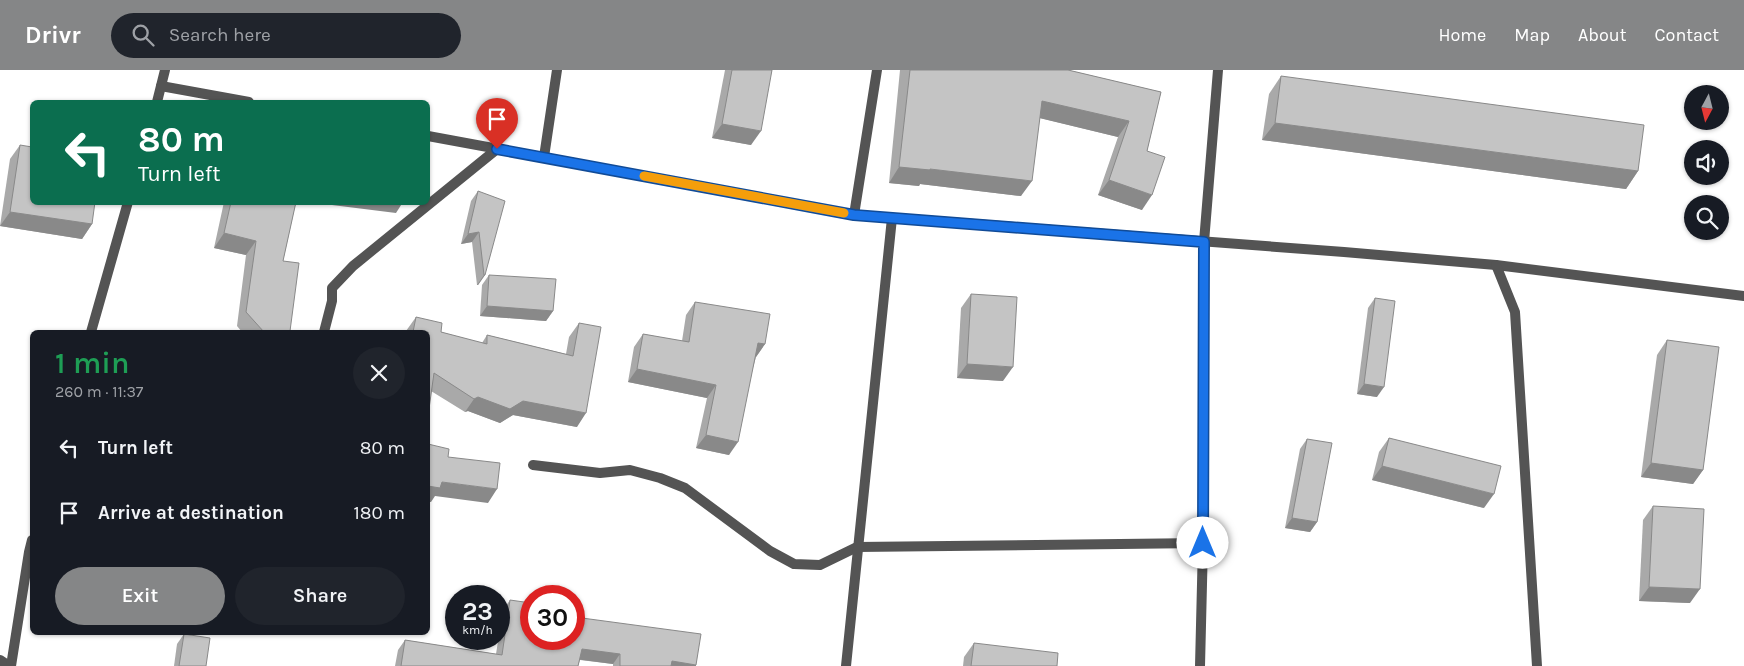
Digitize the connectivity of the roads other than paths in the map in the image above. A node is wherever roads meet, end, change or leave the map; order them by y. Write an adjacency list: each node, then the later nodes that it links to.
1 (165, 70): 5 (street)
2 (557, 70): 10 (street)
3 (877, 70): 14 (street)
4 (1218, 70): 16 (street)
5 (161, 86): 6 (street); 7 (street)
6 (158, 100)
7 (238, 100)
8 (430, 136): 9 (street)
9 (497, 149): 10 (street); 11 (street)
10 (544, 157): 14 (street)
11 (430, 203)
12 (127, 205): 19 (street)
13 (428, 205): 20 (street)
14 (854, 215): 15 (street)
15 (892, 218): 16 (street); 23 (street)
16 (1204, 242): 17 (street); 22 (street)
17 (1496, 266): 18 (street); 29 (street)
18 (1744, 296)
19 (92, 330)
20 (325, 330)
21 (533, 465): 23 (street)
22 (1203, 543): 23 (street); 28 (street)
23 (857, 547): 27 (street)
24 (30, 548): 26 (street)
25 (0, 660): 26 (street)
26 (10, 666)
27 (846, 666)
28 (1200, 666)
29 (1537, 666)

